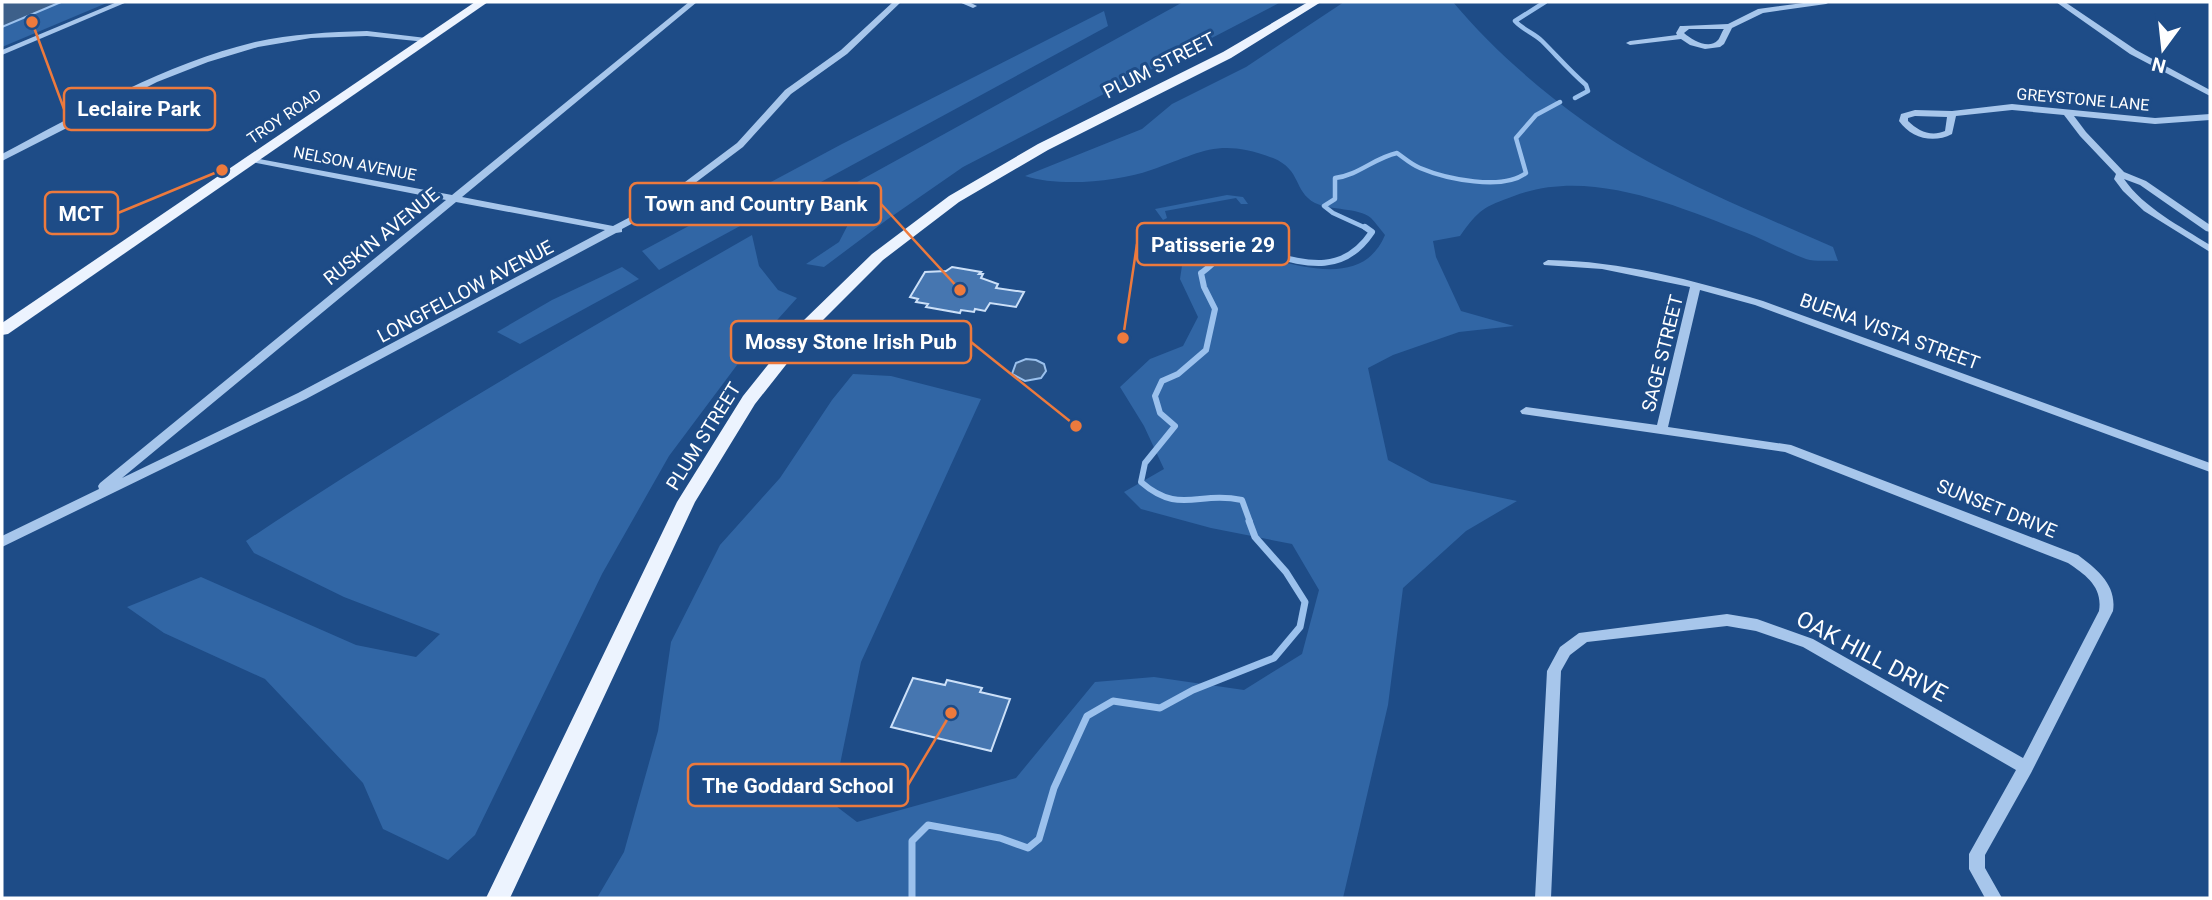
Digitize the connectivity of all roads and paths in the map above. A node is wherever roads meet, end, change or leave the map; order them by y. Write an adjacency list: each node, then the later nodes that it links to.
1 (123, 2): 14 (street)
2 (482, 2): 12 (main road, TROY ROAD)
3 (693, 2): 22 (street, RUSKIN AVENUE)
4 (897, 2): 24 (street, LONGFELLOW AVENUE)
5 (962, 2): 9 (street)
6 (1315, 2): 35 (main road, PLUM STREET)
7 (1826, 2): 10 (street)
8 (2060, 2): 15 (street)
9 (973, 6)
10 (1729, 26): 11 (street); 11 (street)
11 (1681, 37): 13 (street)
12 (426, 40): 19 (street); 20 (main road, TROY ROAD)
13 (1630, 43)
14 (2, 53)
15 (2210, 93)
16 (2066, 111): 17 (street, GREYSTONE LANE); 18 (street, GREYSTONE LANE); 21 (street)
17 (1952, 114): 17 (street, GREYSTONE LANE)
18 (2210, 117)
19 (2, 158)
20 (251, 159): 22 (street, NELSON AVENUE); 28 (main road, TROY ROAD)
21 (2121, 174): 23 (street); 25 (street)
22 (454, 199): 24 (street, NELSON AVENUE); 32 (street, RUSKIN AVENUE)
23 (2210, 229)
24 (618, 230): 32 (street, LONGFELLOW AVENUE)
25 (2210, 249)
26 (1548, 263): 27 (street, BUENA VISTA STREET)
27 (1696, 285): 30 (street, SAGE STREET); 31 (street, BUENA VISTA STREET)
28 (2, 330)
29 (1526, 411): 30 (street, SUNSET DRIVE)
30 (1662, 429): 34 (street, SUNSET DRIVE)
31 (2210, 468)
32 (90, 497): 33 (street, LONGFELLOW AVENUE)
33 (2, 541)
34 (2026, 768): 36 (street, OAK HILL DRIVE); 37 (street, SUNSET DRIVE)
35 (498, 898)
36 (1543, 898)
37 (1994, 898)

